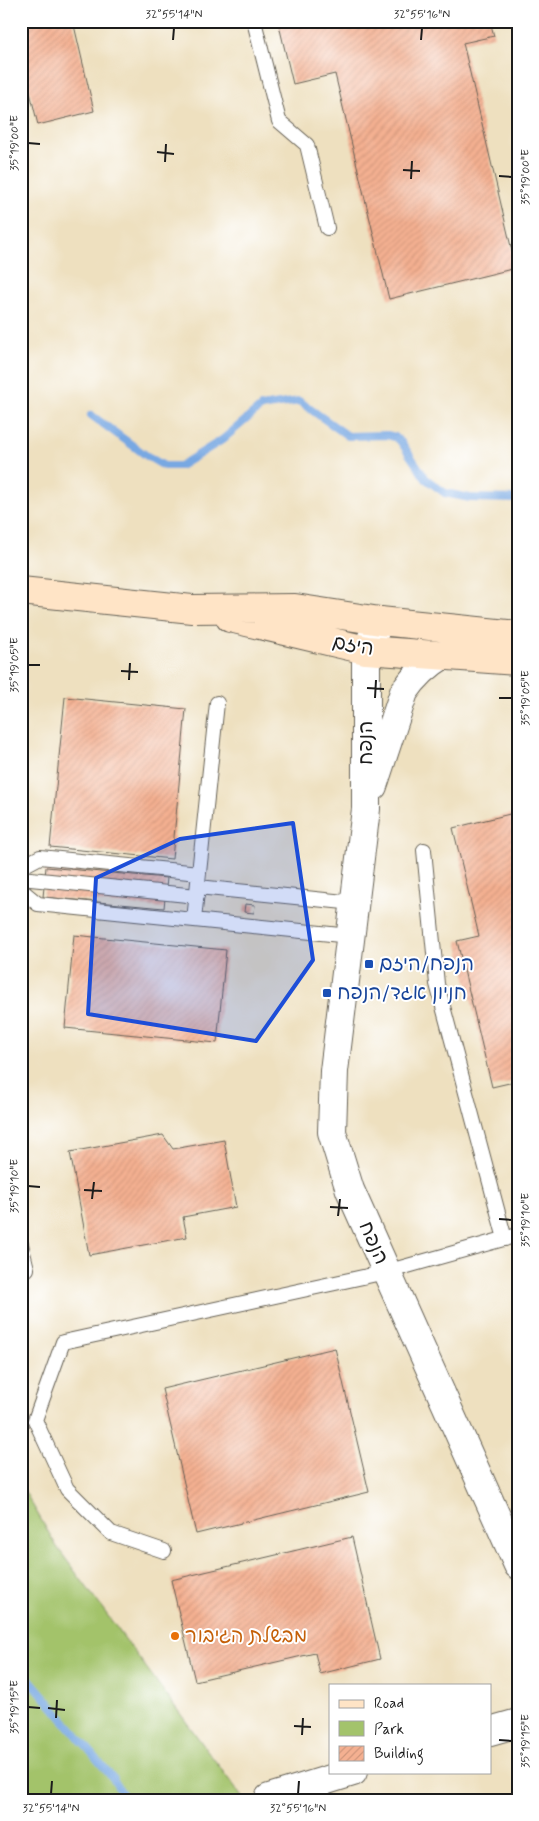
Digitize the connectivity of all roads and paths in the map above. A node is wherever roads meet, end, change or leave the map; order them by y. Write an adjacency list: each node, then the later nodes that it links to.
1 (254, 21): 2 (lane)
2 (327, 228)
3 (21, 591): 4 (street, היזם)
4 (192, 609): 5 (street, היזם); 7 (street, היזם)
5 (380, 621): 6 (street, היזם); 7 (street, הנפח)
6 (518, 635)
7 (366, 650): 8 (street, היזם); 11 (street, הנפח)
8 (443, 656): 9 (street, היזם); 11 (street, הנפח)
9 (518, 661)
10 (217, 704): 14 (lane)
11 (366, 809): 18 (street, הנפח)
12 (424, 850): 21 (lane)
13 (21, 867): 14 (lane)
14 (199, 873): 17 (lane)
15 (21, 878): 17 (lane)
16 (21, 890): 19 (lane)
17 (197, 891): 18 (lane); 19 (lane)
18 (354, 903): 20 (street, הנפח)
19 (194, 920): 20 (lane)
20 (350, 936): 24 (street, הנפח)
21 (512, 1237): 24 (lane)
22 (21, 1244): 23 (lane)
23 (27, 1268)
24 (386, 1272): 25 (lane); 26 (street, הנפח)
25 (164, 1550)
26 (518, 1565)
27 (518, 1723): 28 (street)
28 (492, 1730)
29 (347, 1774): 30 (street)
30 (269, 1798)

